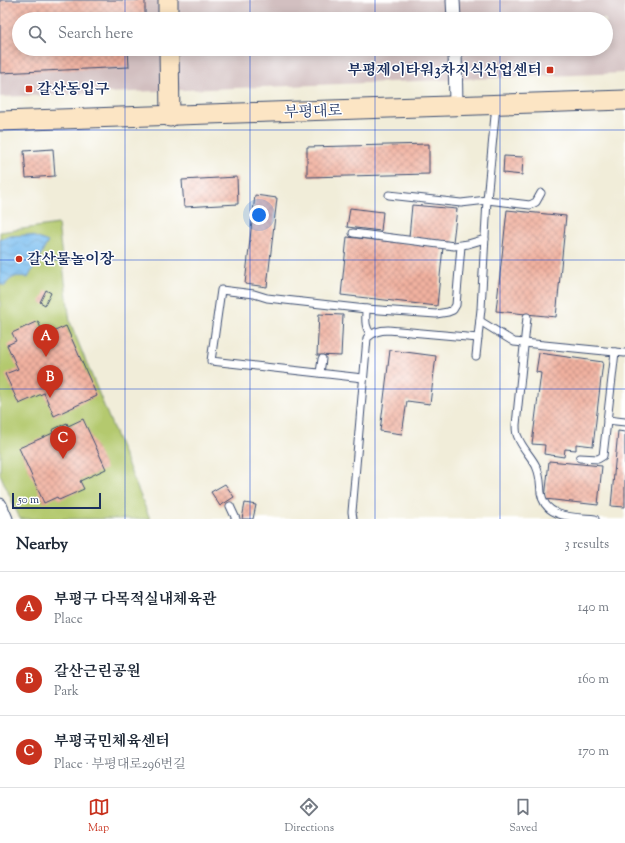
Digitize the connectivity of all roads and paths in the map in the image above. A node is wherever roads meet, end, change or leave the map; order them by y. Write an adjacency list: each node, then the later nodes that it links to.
1 (168, 0): 3 (main road)
2 (453, 0): 4 (street)
3 (168, 12)
4 (454, 12)
5 (169, 56): 10 (main road)
6 (454, 56): 9 (street)
7 (625, 100): 8 (main road, 부평대로)
8 (496, 105): 9 (main road, 부평대로); 14 (lane)
9 (456, 106): 10 (main road, 부평대로)
10 (170, 116): 11 (main road, 부평대로)
11 (0, 122)
12 (541, 193): 14 (lane)
13 (389, 195): 14 (lane)
14 (487, 200): 16 (lane)
15 (353, 233): 17 (lane)
16 (485, 239): 17 (lane); 20 (lane)
17 (461, 246): 18 (lane)
18 (366, 309): 21 (lane); 28 (lane)
19 (527, 317): 23 (lane)
20 (480, 321): 22 (lane); 23 (lane)
21 (371, 334): 22 (lane); 29 (lane)
22 (478, 338): 26 (lane)
23 (523, 343): 24 (lane); 35 (lane)
24 (615, 352): 25 (lane); 30 (lane)
25 (625, 353)
26 (476, 356)
27 (322, 358): 28 (lane)
28 (320, 373): 29 (lane)
29 (363, 378): 38 (lane)
30 (607, 420): 31 (lane); 32 (lane)
31 (625, 422)
32 (580, 458)
33 (0, 505): 36 (street)
34 (230, 506): 37 (lane)
35 (553, 516): 39 (lane)
36 (6, 519)
37 (236, 519)
38 (352, 519)
39 (595, 519)

